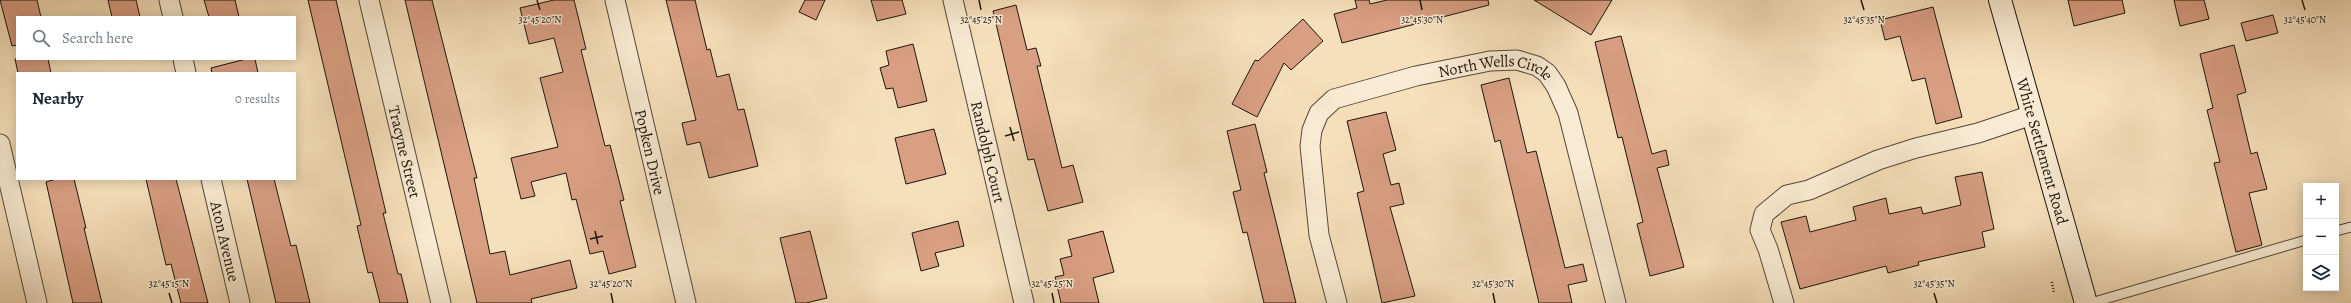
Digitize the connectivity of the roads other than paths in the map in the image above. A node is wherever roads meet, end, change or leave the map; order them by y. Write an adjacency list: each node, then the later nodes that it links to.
1 (169, 0): 6 (street)
2 (369, 0): 17 (street, Tracyne Street)
3 (615, 0): 18 (street, Popken Drive)
4 (953, 0): 19 (street, Randolph Court)
5 (2000, 0): 9 (main road, White Settlement Road)
6 (173, 16)
7 (183, 60): 8 (street)
8 (186, 72)
9 (2032, 115): 22 (street); 23 (main road, White Settlement Road)
10 (0, 144): 15 (street)
11 (211, 180): 16 (street, Aton Avenue)
12 (2351, 226): 13 (lane)
13 (2339, 230)
14 (2303, 241): 24 (lane)
15 (37, 303)
16 (240, 303)
17 (441, 303)
18 (686, 303)
19 (1024, 303)
20 (1337, 303): 21 (street, North Wells Circle)
21 (1616, 303)
22 (1784, 303)
23 (2086, 303)
24 (2091, 303)

